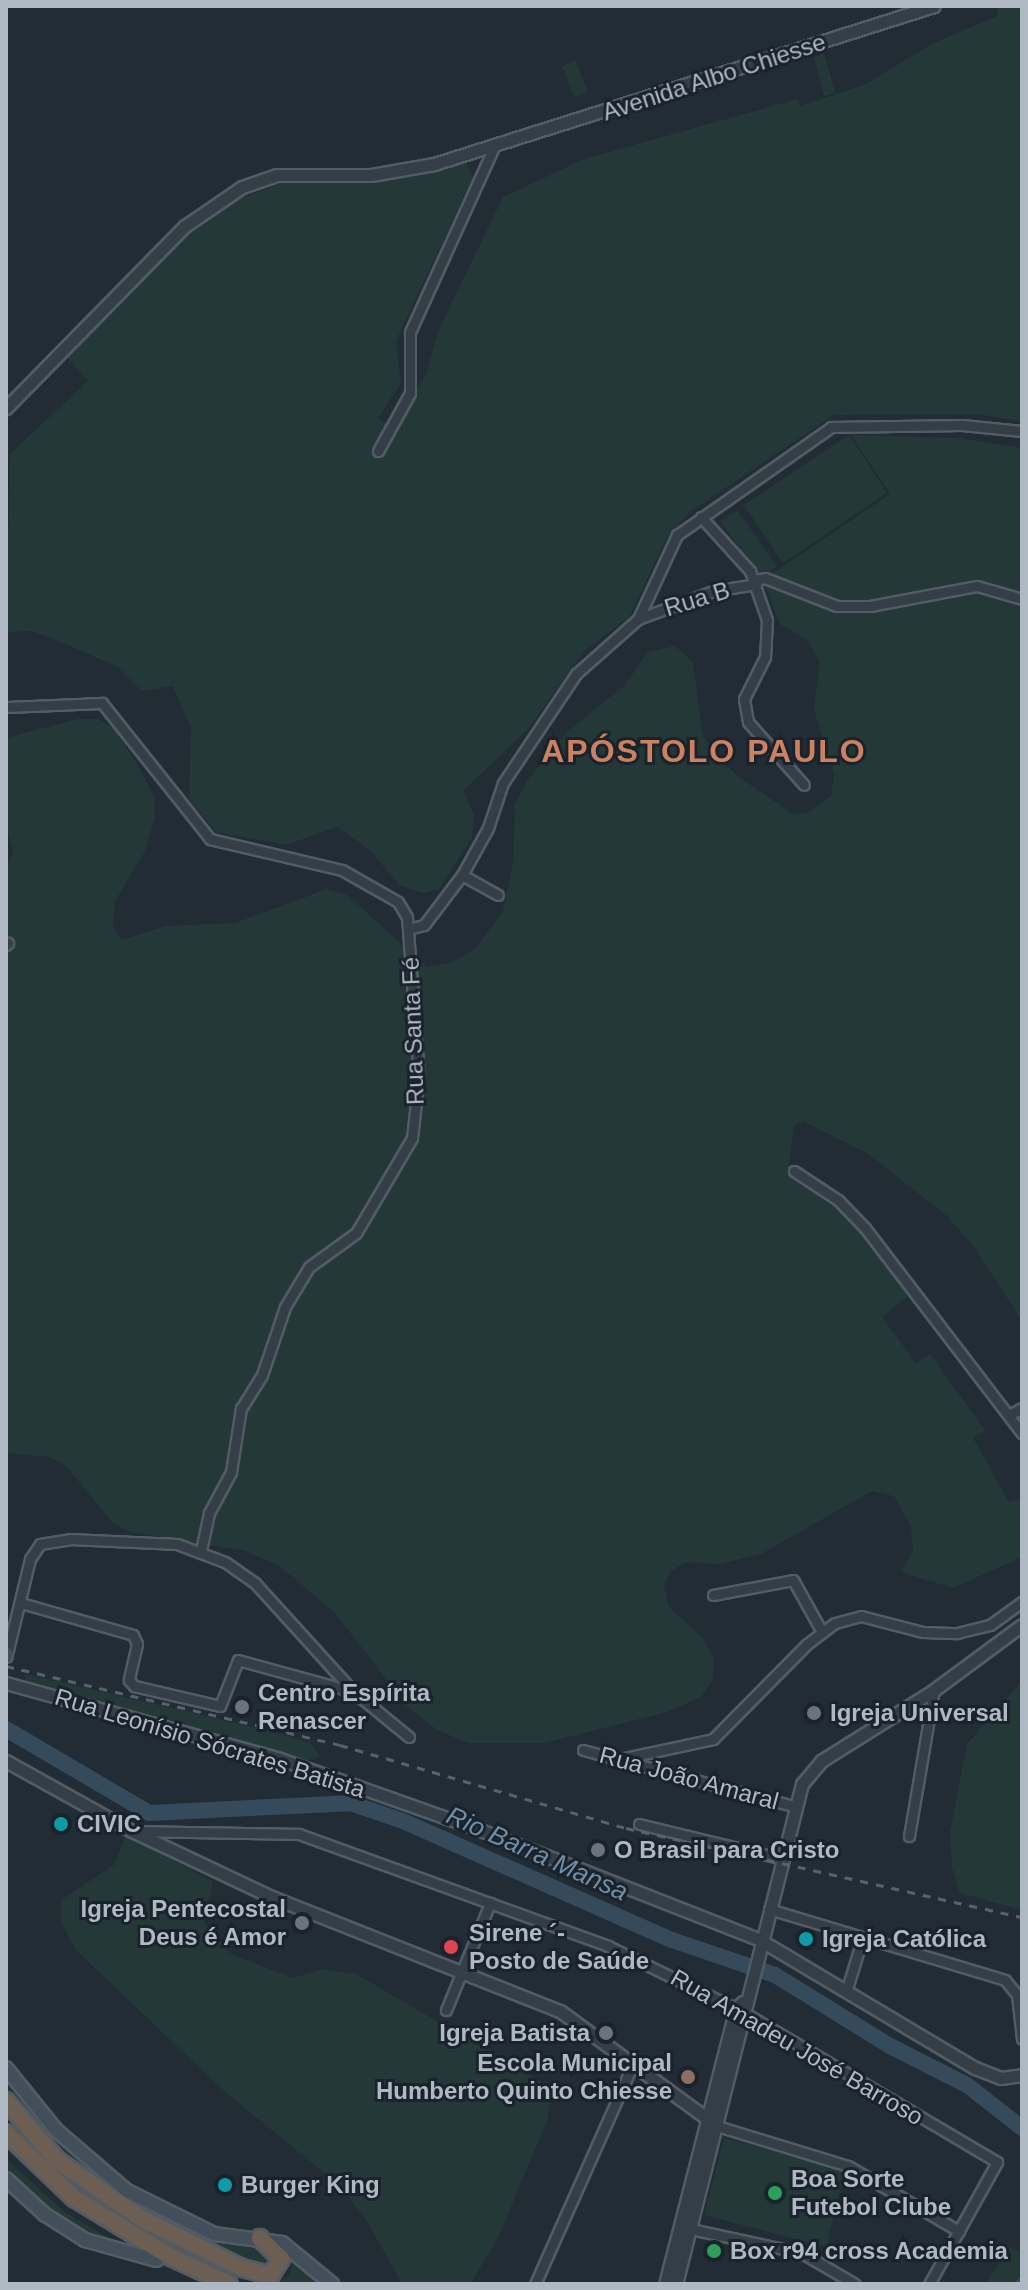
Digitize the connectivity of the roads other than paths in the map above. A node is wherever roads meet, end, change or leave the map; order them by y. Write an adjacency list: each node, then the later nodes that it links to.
1 (934, 6): 2 (street, Avenida Albo Chiesse)
2 (494, 147): 3 (street, Avenida Albo Chiesse); 5 (street)
3 (6, 408)
4 (1022, 431): 6 (street)
5 (378, 451)
6 (701, 517): 7 (street); 9 (street)
7 (755, 582): 8 (street); 9 (street, Rua B); 11 (street)
8 (1022, 599)
9 (638, 619): 12 (street)
10 (6, 707): 14 (street)
11 (804, 785)
12 (462, 875): 13 (street); 14 (street)
13 (498, 895)
14 (408, 929): 19 (street, Rua Santa Fé)
15 (794, 1171): 17 (street)
16 (1022, 1408): 17 (street)
17 (1011, 1414): 18 (street)
18 (1022, 1433)
19 (201, 1550): 22 (street); 26 (street)
20 (713, 1595): 24 (street)
21 (1022, 1602): 24 (street)
22 (21, 1603): 25 (street); 28 (street)
23 (1022, 1625): 29 (street)
24 (821, 1630): 33 (street)
25 (6, 1654)
26 (336, 1672): 28 (street); 30 (street)
27 (6, 1683): 42 (street, Rua Leonísio Sócrates Batista)
28 (328, 1685): 30 (street)
29 (934, 1690): 35 (street); 38 (street)
30 (354, 1692): 31 (street)
31 (409, 1737)
32 (583, 1750): 33 (street, Rua João Amaral)
33 (620, 1759): 35 (street, Rua João Amaral)
34 (6, 1761): 37 (street)
35 (794, 1806): 39 (street)
36 (639, 1824): 39 (street)
37 (132, 1831): 40 (street, Rua Amadeu José Barroso); 44 (street)
38 (909, 1836)
39 (780, 1858): 41 (street)
40 (490, 1903): 44 (street); 46 (street, Rua Amadeu José Barroso)
41 (769, 1909): 42 (street); 43 (street)
42 (760, 1940): 45 (street, Rua Leonísio Sócrates Batista); 46 (street)
43 (862, 1940): 45 (street); 48 (street)
44 (462, 1973): 47 (street); 49 (street)
45 (846, 1992): 51 (street, Rua Leonísio Sócrates Batista)
46 (742, 2005): 54 (street); 58 (street, Rua Amadeu José Barroso)
47 (446, 2010)
48 (1022, 2039)
49 (632, 2066): 54 (street); 64 (street)
50 (6, 2068): 59 (main road)
51 (1022, 2075)
52 (6, 2101): 59 (highway)
53 (6, 2113): 62 (highway)
54 (712, 2123): 57 (street); 58 (street)
55 (8, 2137): 61 (highway)
56 (6, 2179): 60 (main road)
57 (685, 2228): 65 (street); 66 (street); 67 (street)
58 (959, 2231): 68 (street)
59 (260, 2238): 63 (main road)
60 (156, 2260): 61 (highway)
61 (222, 2281)
62 (253, 2284)
63 (332, 2284)
64 (535, 2284)
65 (665, 2284)
66 (676, 2284)
67 (855, 2284)
68 (929, 2284)

